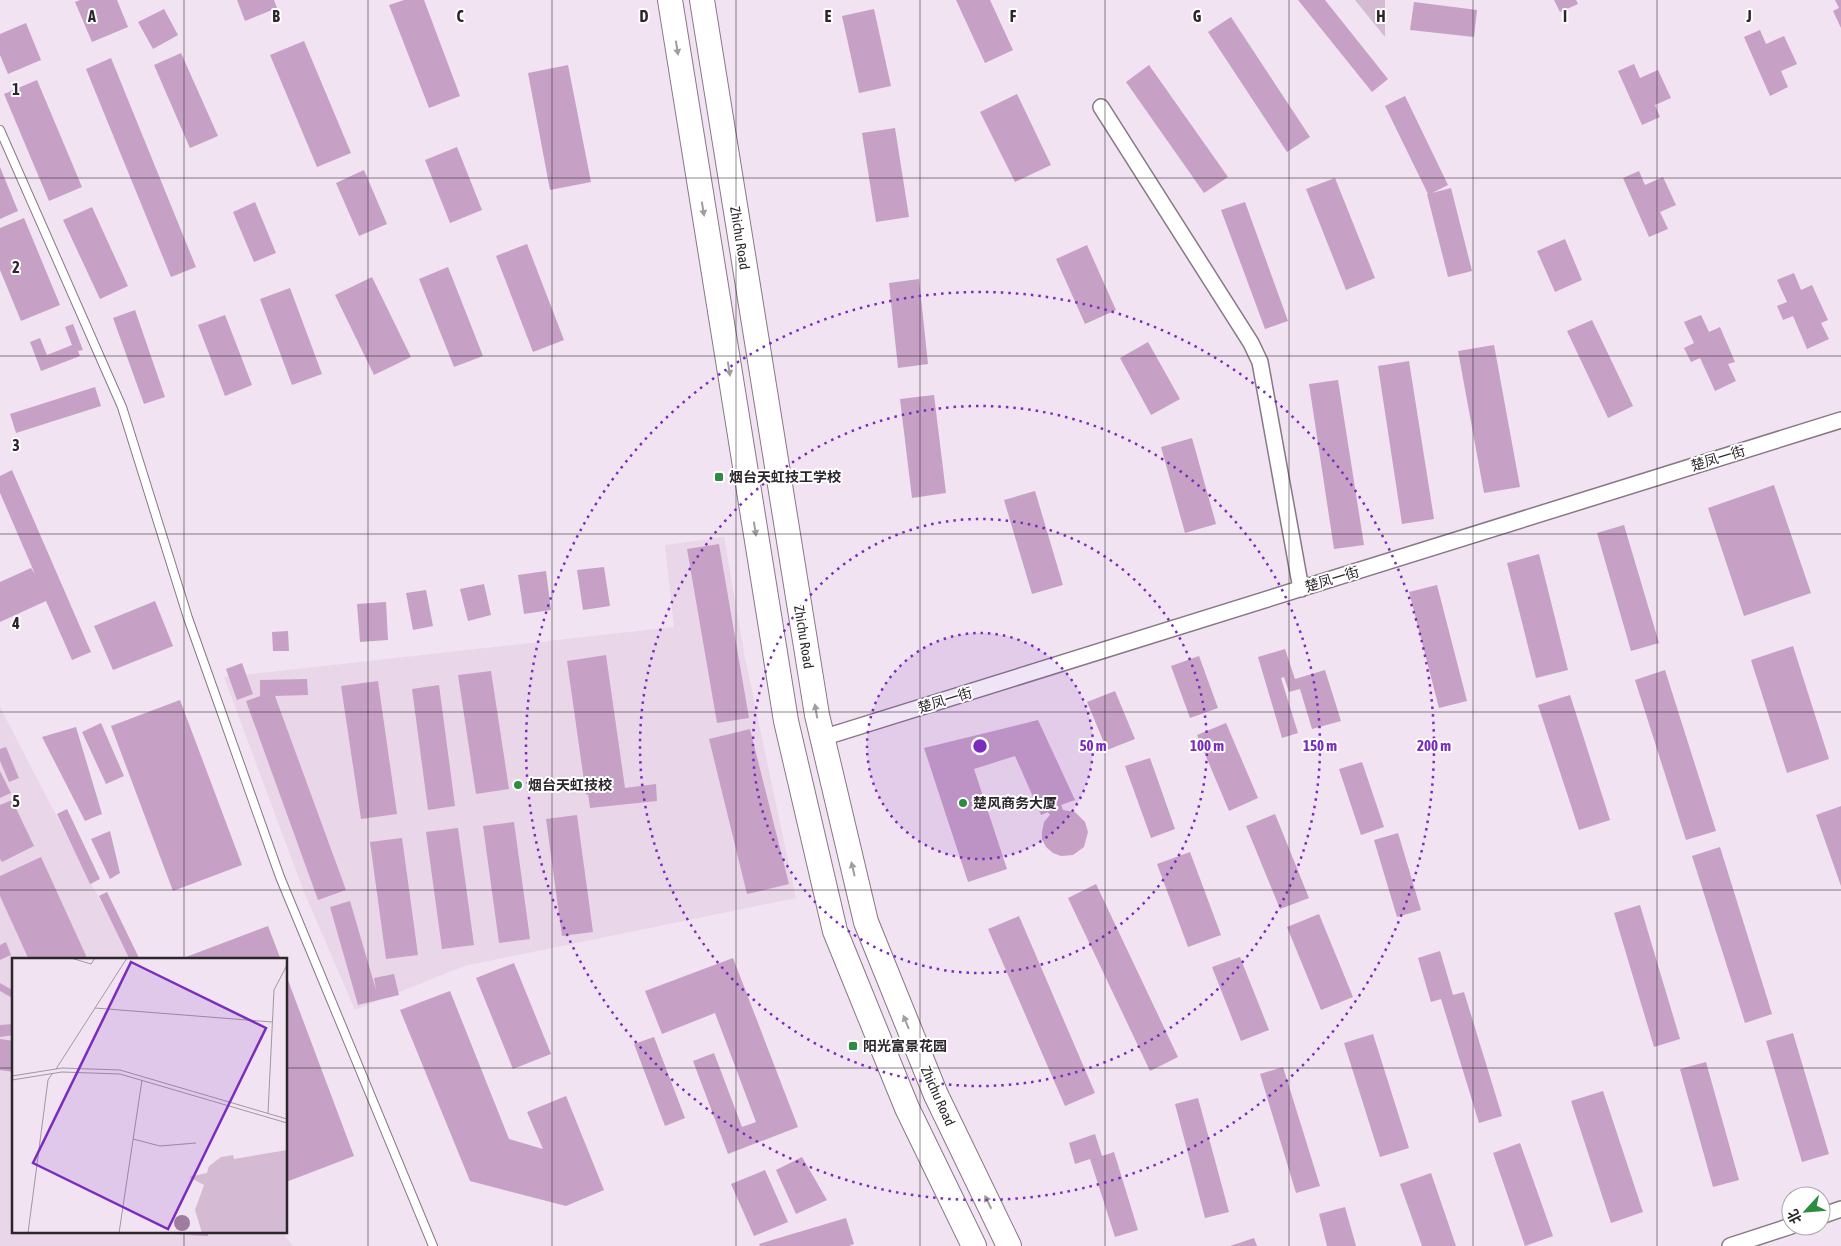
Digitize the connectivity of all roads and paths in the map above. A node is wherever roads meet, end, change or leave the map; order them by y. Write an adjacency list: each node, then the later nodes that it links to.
1 (670, 0): 10 (main road, one-way to 10)
2 (702, 0): 7 (main road, Zhichu Road, one-way to 2)
3 (1101, 107): 6 (street)
4 (0, 130): 9 (lane)
5 (1841, 420): 6 (street, 楚凤一街)
6 (1301, 589): 7 (street, 楚凤一街)
7 (822, 738): 11 (main road, Zhichu Road, one-way to 7)
8 (1781, 1229): 12 (street)
9 (433, 1246)
10 (974, 1246)
11 (1009, 1246)
12 (1730, 1246)

